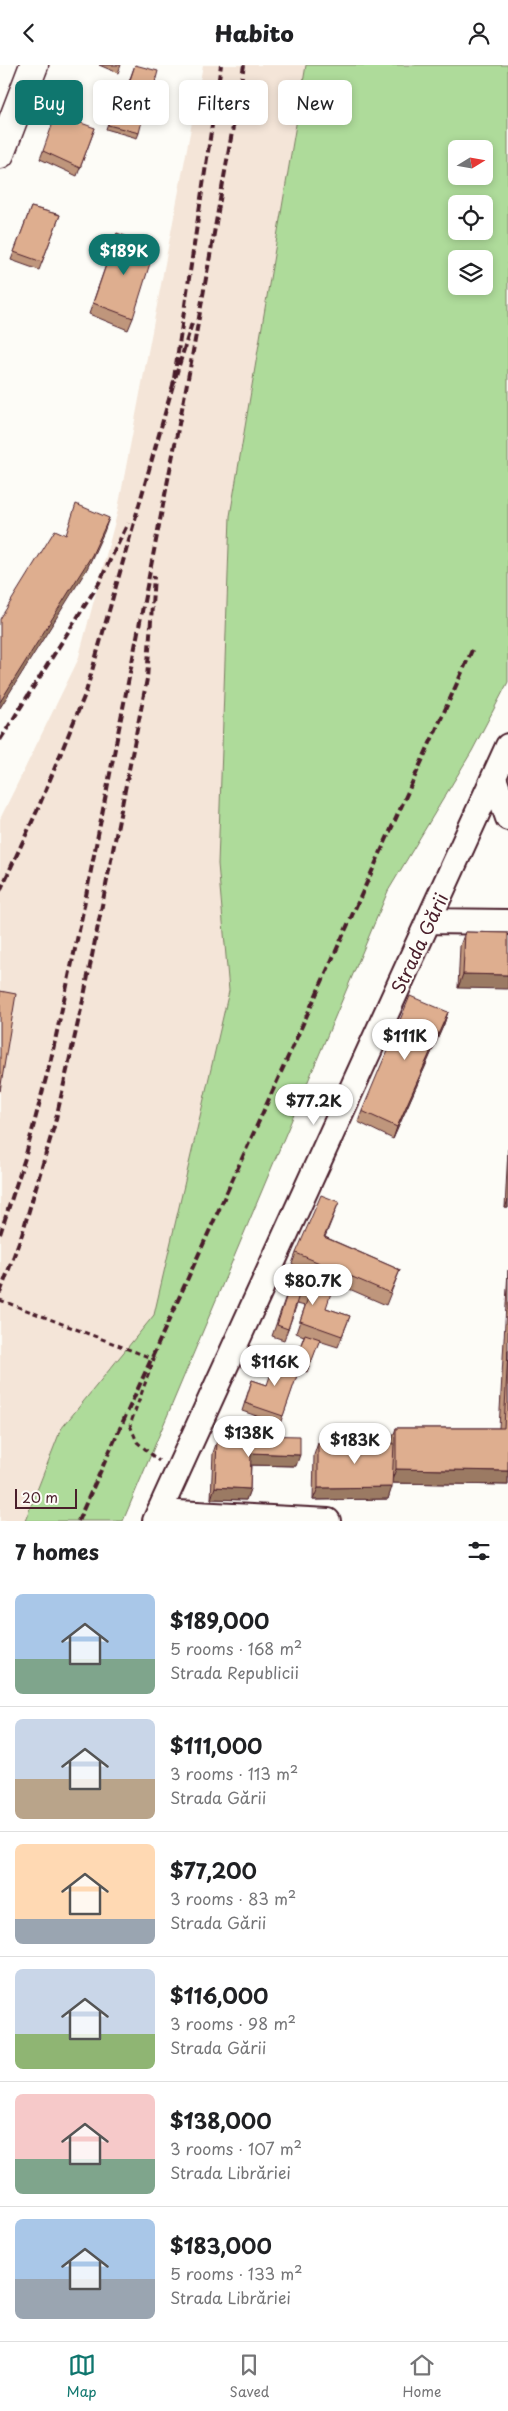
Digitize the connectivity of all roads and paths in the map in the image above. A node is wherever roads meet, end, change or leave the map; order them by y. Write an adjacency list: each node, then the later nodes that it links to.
1 (34, 65): 2 (main road)
2 (0, 154)
3 (508, 746): 4 (street, Strada Gării)
4 (494, 778): 5 (street); 6 (street, Strada Gării)
5 (508, 818)
6 (428, 921): 7 (street); 10 (street, Strada Gării)
7 (508, 922)
8 (0, 1300): 9 (path, bridge)
9 (163, 1464)
10 (157, 1517): 11 (street)
11 (328, 1521)

